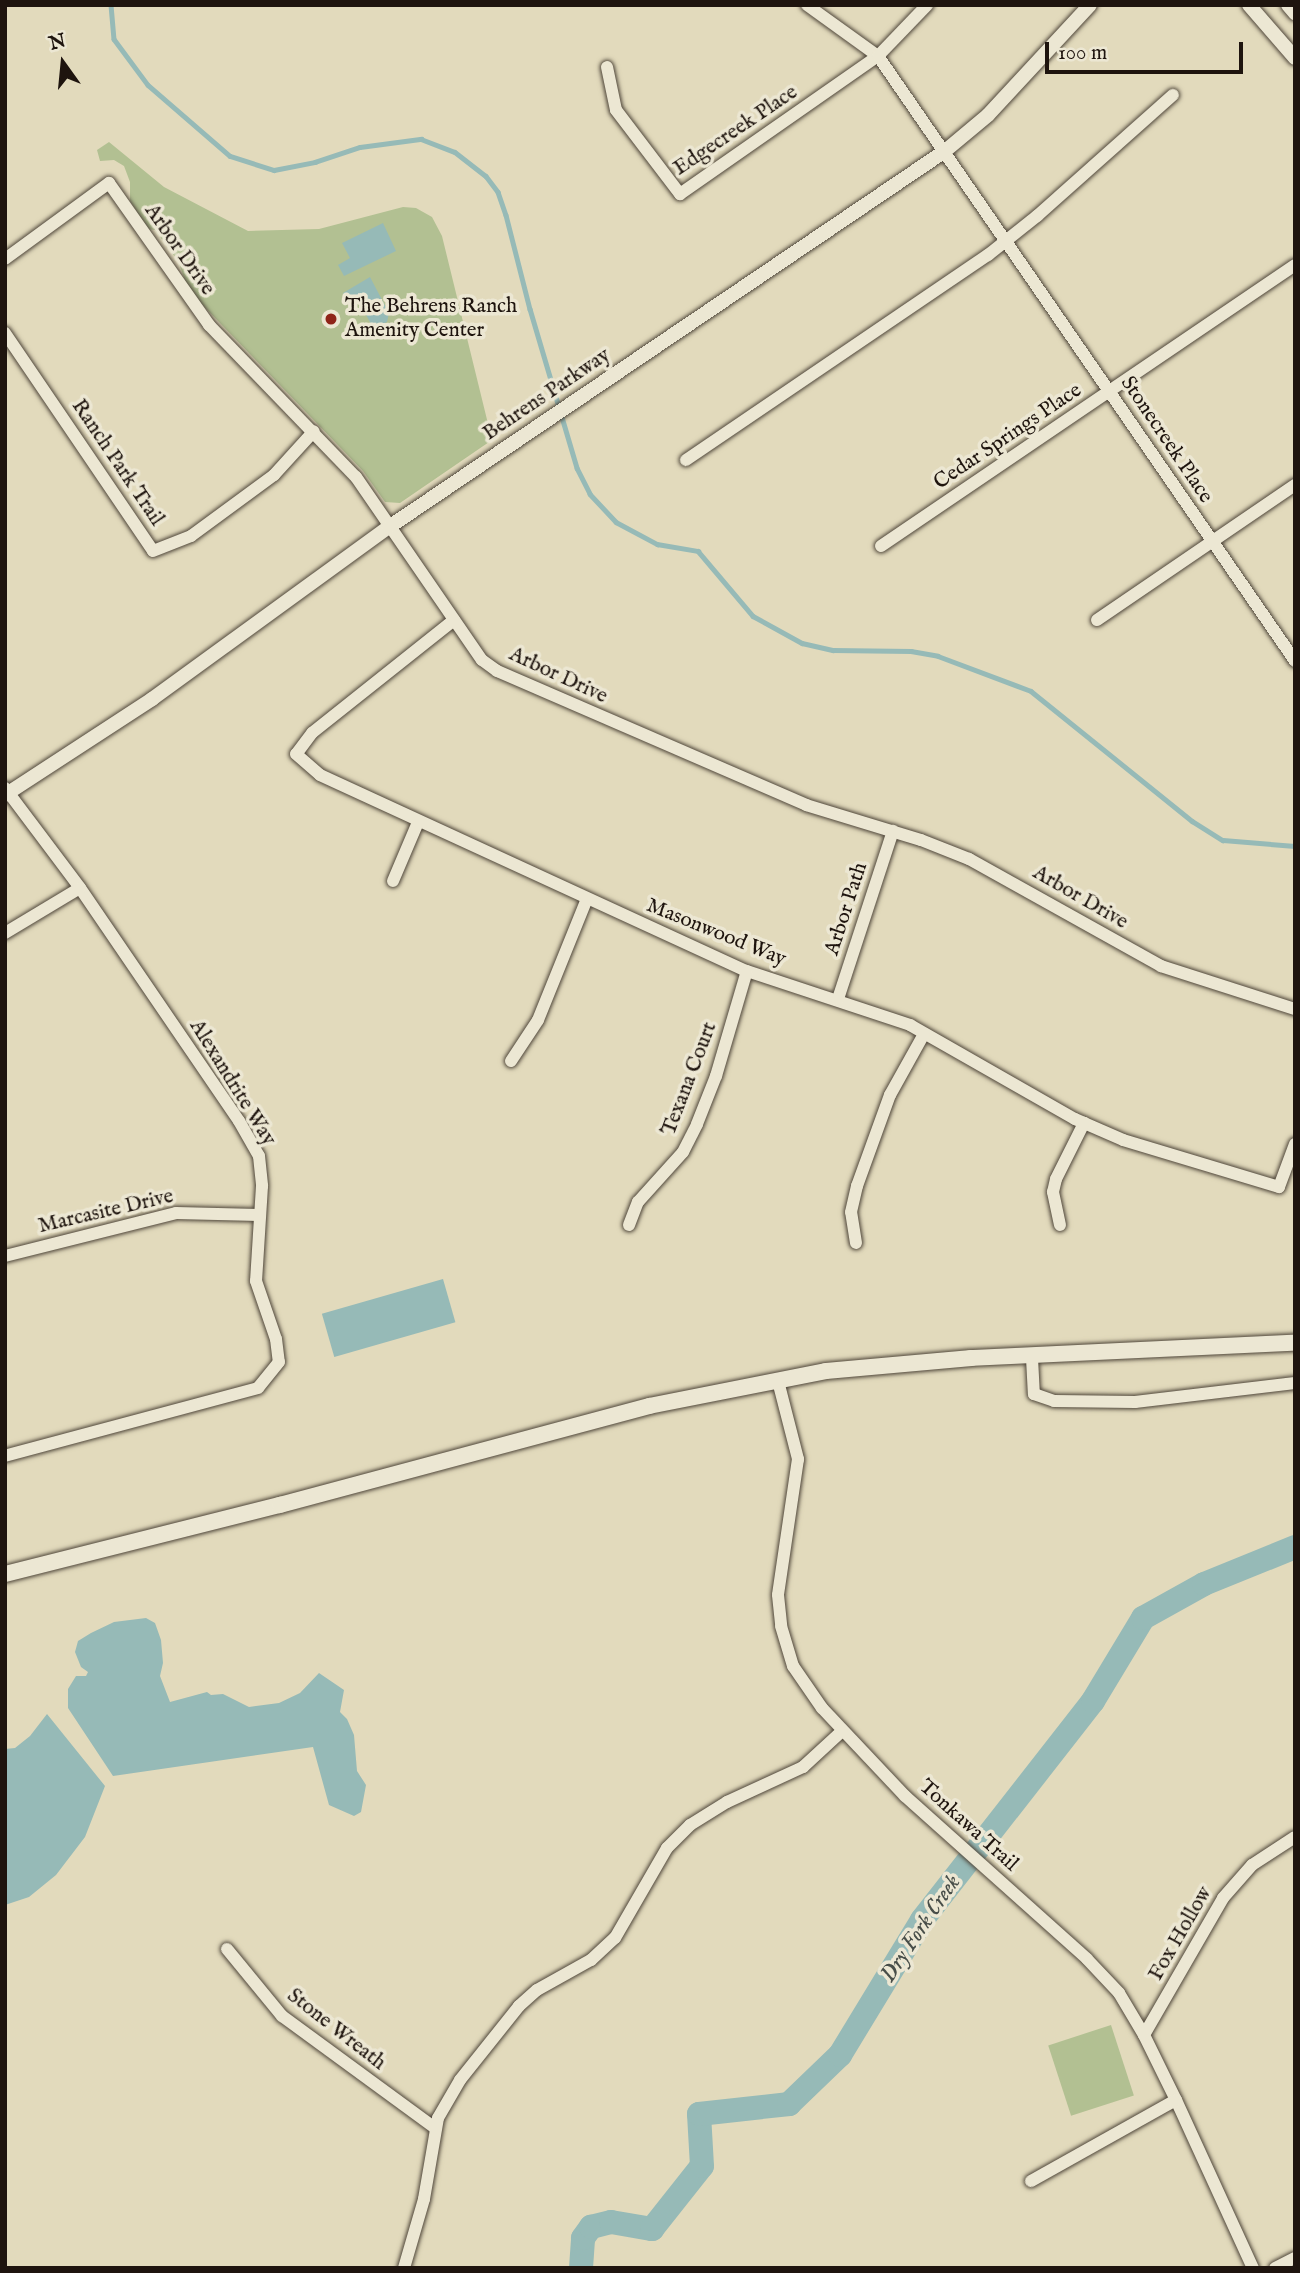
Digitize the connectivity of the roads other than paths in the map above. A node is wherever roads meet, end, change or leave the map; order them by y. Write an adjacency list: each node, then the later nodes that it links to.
1 (807, 5): 7 (street, Stonecreek Place)
2 (927, 5): 7 (street, Edgecreek Place)
3 (1090, 5): 11 (street, Behrens Parkway)
4 (1249, 5): 8 (street)
5 (1288, 5): 6 (street)
6 (1295, 13)
7 (878, 56): 9 (street, Edgecreek Place); 11 (street, Stonecreek Place)
8 (1295, 58)
9 (607, 67)
10 (1173, 95): 12 (street)
11 (945, 151): 12 (street, Stonecreek Place); 20 (street, Behrens Parkway)
12 (1007, 240): 16 (street, Stonecreek Place); 18 (street)
13 (5, 259): 17 (street, Arbor Drive)
14 (1295, 265): 16 (street, Cedar Springs Place)
15 (5, 333): 17 (street, Ranch Park Trail)
16 (1110, 391): 21 (street, Stonecreek Place); 22 (street, Cedar Springs Place)
17 (314, 431): 20 (street, Arbor Drive)
18 (686, 460)
19 (1295, 485): 21 (street)
20 (389, 527): 23 (street, Arbor Drive); 26 (street, Behrens Parkway)
21 (1211, 542): 24 (street); 25 (street, Stonecreek Place)
22 (881, 547)
23 (454, 620): 27 (street, Masonwood Way); 28 (street, Arbor Drive)
24 (1097, 620)
25 (1295, 661)
26 (7, 792): 30 (street, Alexandrite Way)
27 (418, 822): 29 (street); 31 (street, Masonwood Way)
28 (893, 831): 34 (street, Arbor Path); 35 (street, Arbor Drive)
29 (393, 881)
30 (80, 888): 32 (street); 40 (street, Alexandrite Way)
31 (587, 899): 33 (street, Masonwood Way); 37 (street)
32 (5, 933)
33 (747, 971): 34 (street, Masonwood Way); 41 (street, Texana Court)
34 (838, 999): 36 (street, Masonwood Way)
35 (1295, 1009)
36 (924, 1034): 38 (street, Masonwood Way); 43 (street)
37 (511, 1061)
38 (1084, 1123): 39 (street, Masonwood Way); 42 (street)
39 (1295, 1144)
40 (259, 1215): 44 (street, Marcasite Drive); 49 (street, Alexandrite Way)
41 (629, 1225)
42 (1060, 1225)
43 (856, 1243)
44 (5, 1256)
45 (1295, 1343): 46 (main road)
46 (1032, 1358): 47 (main road); 48 (street)
47 (778, 1381): 50 (main road); 51 (street, Tonkawa Trail)
48 (1295, 1383)
49 (5, 1456)
50 (5, 1574)
51 (842, 1731): 54 (street, Tonkawa Trail); 56 (street)
52 (1295, 1837): 54 (street, Fox Hollow)
53 (227, 1949): 56 (street, Stone Wreath)
54 (1144, 2035): 55 (street, Tonkawa Trail)
55 (1176, 2100): 57 (street); 60 (street, Tonkawa Trail)
56 (435, 2128): 59 (street)
57 (1031, 2181)
58 (1295, 2258): 61 (street)
59 (404, 2268)
60 (1253, 2268)
61 (1275, 2268)

